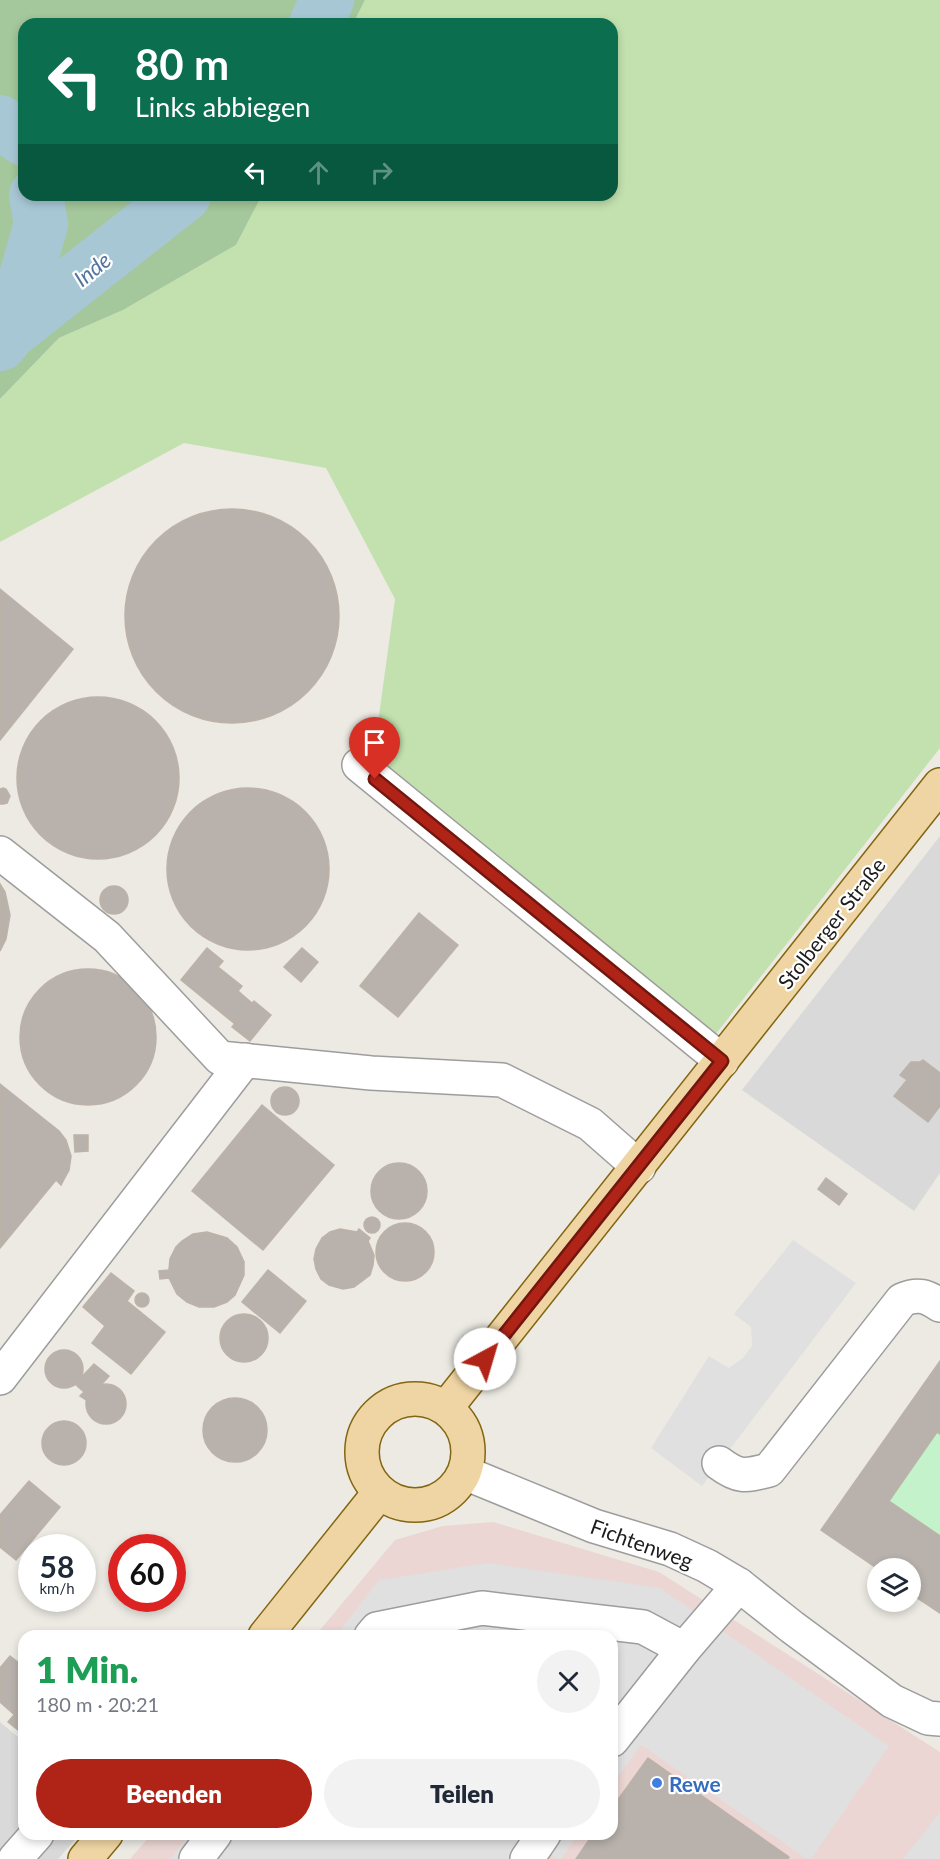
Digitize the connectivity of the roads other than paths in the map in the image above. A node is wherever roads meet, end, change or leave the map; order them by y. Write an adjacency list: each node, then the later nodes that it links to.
1 (359, 765): 5 (street)
2 (940, 785): 5 (main road, Stolberger Straße)
3 (0, 853): 4 (street)
4 (244, 1060): 6 (street); 8 (street)
5 (722, 1061): 6 (main road, Stolberger Straße)
6 (639, 1167): 9 (main road, Stolberger Straße)
7 (940, 1305): 10 (street)
8 (0, 1378)
9 (446, 1408): 11 (main road); 12 (main road)
10 (719, 1463)
11 (465, 1473): 12 (main road); 13 (street, Fichtenweg)
12 (380, 1492): 14 (main road)
13 (739, 1585): 16 (street); 17 (street, Fichtenweg)
14 (270, 1630)
15 (395, 1630): 16 (street)
16 (684, 1649): 18 (street)
17 (940, 1719)
18 (618, 1732)
19 (32, 1840): 22 (street)
20 (210, 1840): 23 (street)
21 (540, 1840): 24 (street)
22 (15, 1859)
23 (196, 1859)
24 (526, 1859)

